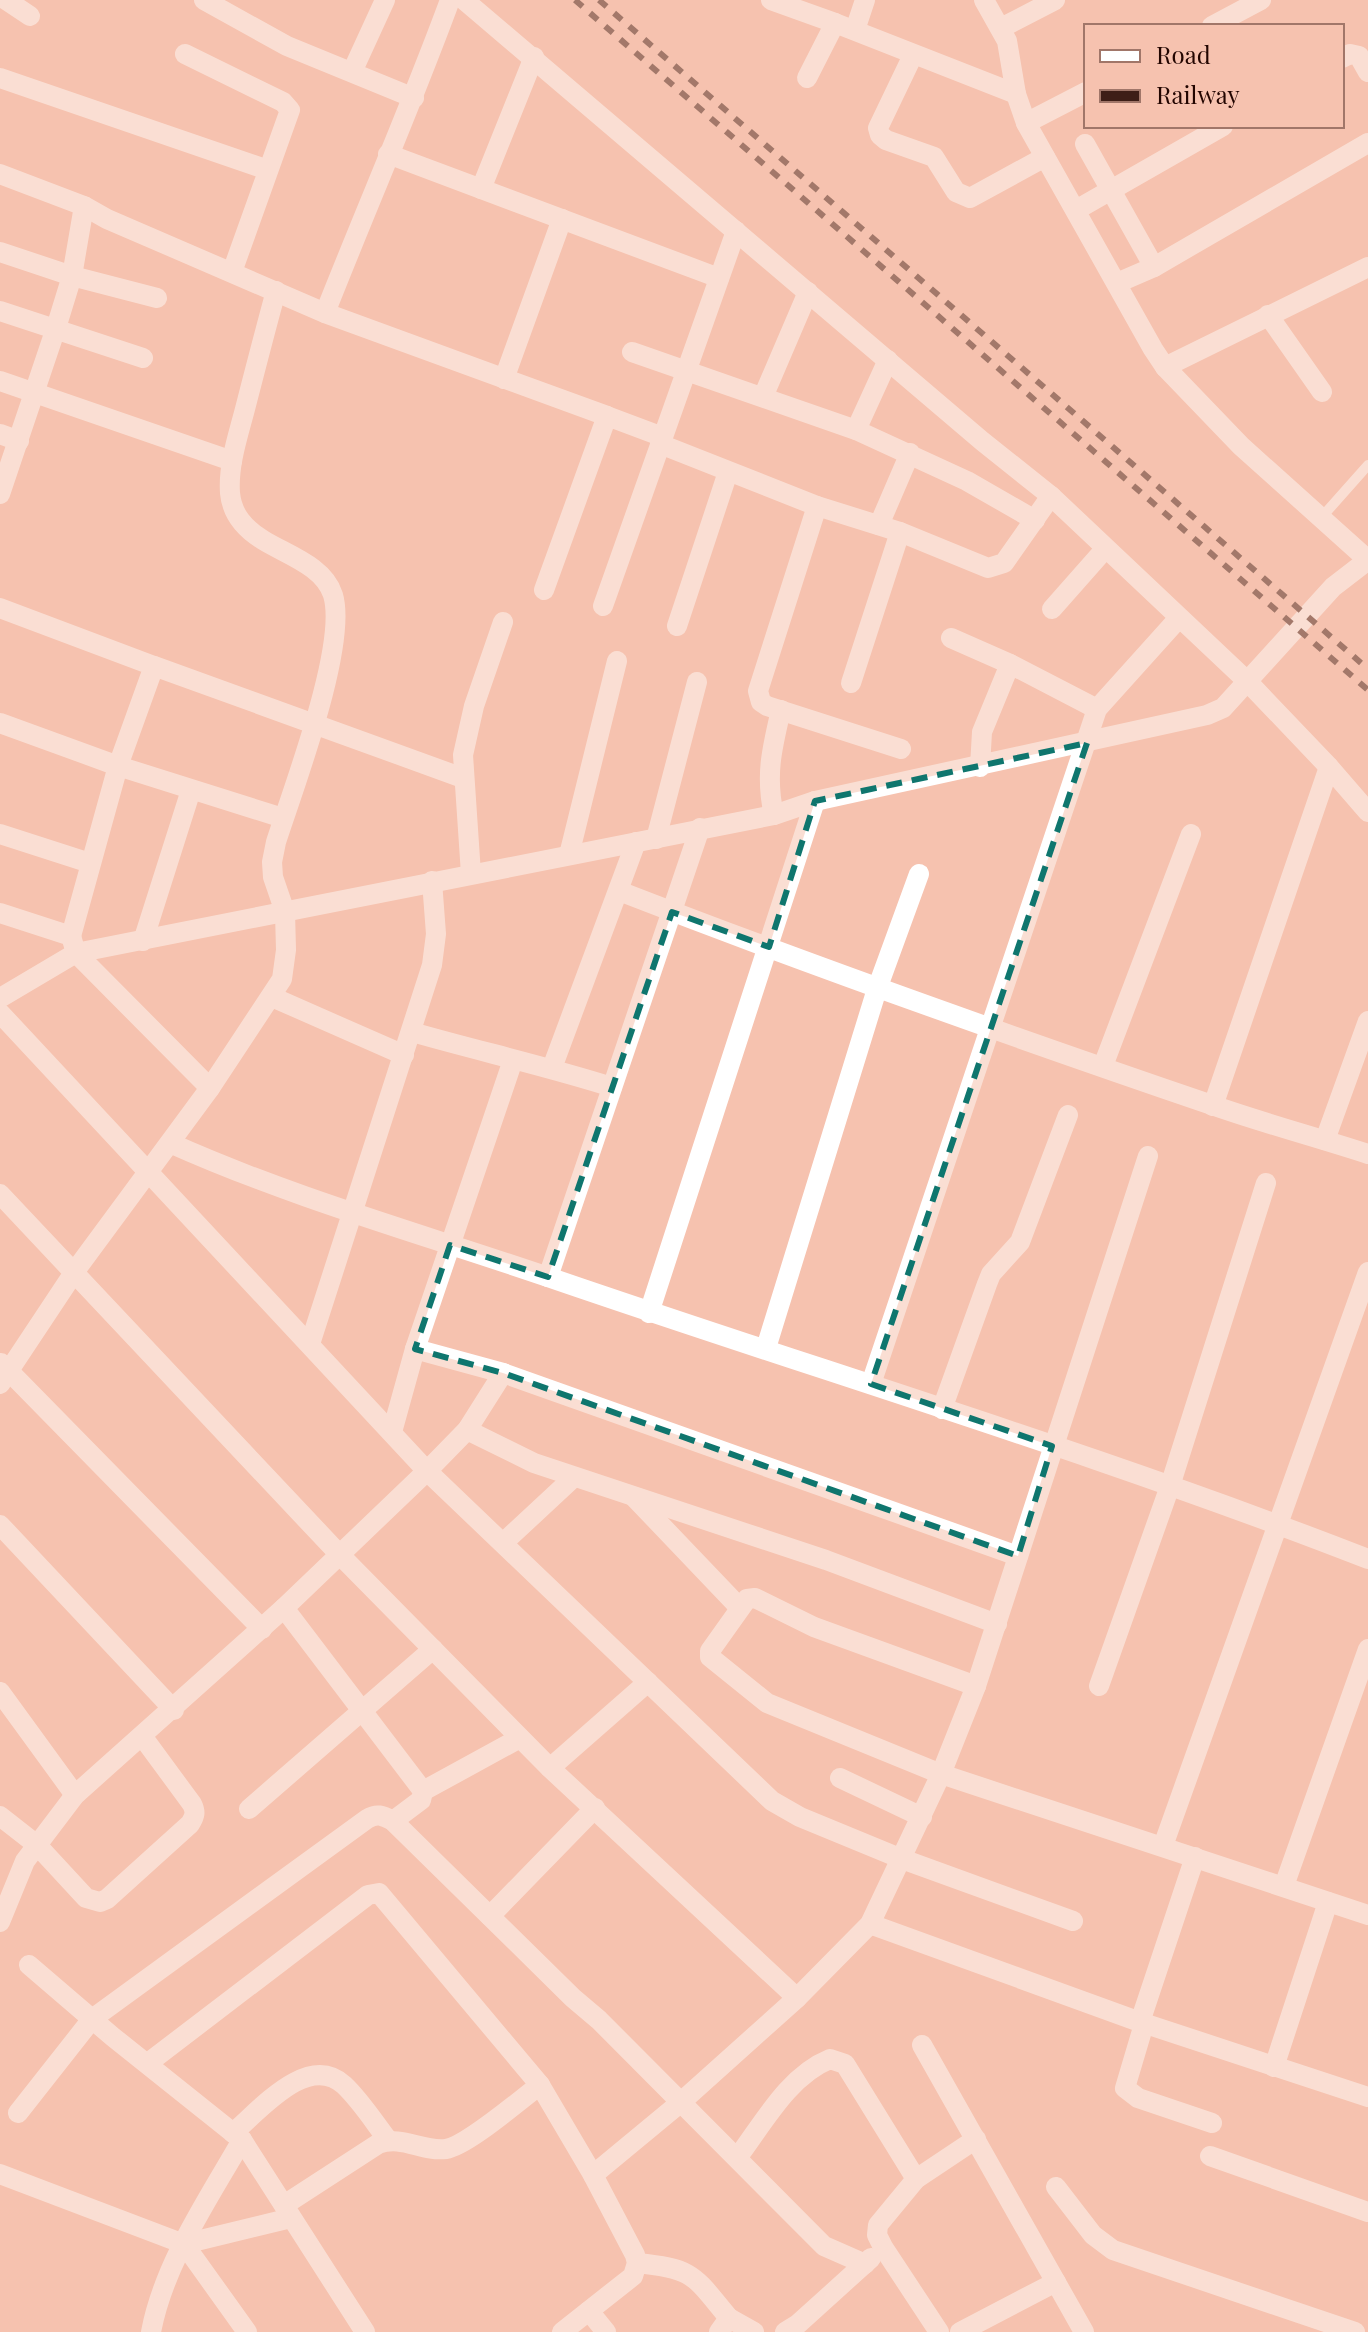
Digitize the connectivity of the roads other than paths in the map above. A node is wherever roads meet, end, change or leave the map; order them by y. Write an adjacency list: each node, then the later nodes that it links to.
1 (6, 0): 11 (street)
2 (204, 0): 21 (street)
3 (385, 0): 21 (street)
4 (450, 0): 26 (street)
5 (464, 0): 18 (street)
6 (771, 0): 12 (street)
7 (865, 0): 15 (street)
8 (984, 0): 14 (street)
9 (1055, 0): 14 (street)
10 (1261, 0): 13 (street)
11 (30, 16)
12 (835, 23): 15 (street); 23 (street)
13 (1216, 24)
14 (1001, 28): 25 (street)
15 (855, 30): 17 (street)
16 (185, 54): 33 (street)
17 (913, 55): 25 (street); 32 (street)
18 (534, 57): 35 (street); 40 (street)
19 (1344, 57): 20 (street)
20 (1367, 68)
21 (352, 72): 26 (street)
22 (0, 78): 33 (street)
23 (807, 78)
24 (1084, 93): 27 (street)
25 (1016, 94): 27 (street)
26 (414, 98): 31 (street)
27 (1026, 123): 32 (street)
28 (1219, 128): 36 (street)
29 (1368, 143): 42 (street)
30 (1085, 144): 36 (street)
31 (388, 154): 35 (street); 52 (street)
32 (1045, 157): 38 (street)
33 (268, 170): 44 (street)
34 (0, 174): 37 (street)
35 (481, 189): 39 (street)
36 (1112, 189): 38 (street); 42 (street)
37 (84, 206): 44 (street); 45 (street)
38 (1076, 210): 47 (street)
39 (562, 219): 46 (street); 60 (street)
40 (736, 231): 46 (street); 49 (street)
41 (0, 252): 45 (street)
42 (1154, 267): 47 (street)
43 (1368, 267): 53 (street)
44 (232, 272): 48 (street)
45 (72, 276): 50 (street); 54 (street)
46 (719, 278): 59 (street)
47 (1117, 283): 58 (street)
48 (276, 291): 52 (street); 70 (street)
49 (808, 292): 57 (street); 64 (street)
50 (157, 298)
51 (0, 311): 54 (street)
52 (325, 313): 60 (street)
53 (1268, 315): 58 (street); 63 (street)
54 (56, 328): 56 (street); 62 (street)
55 (632, 352): 59 (street)
56 (143, 358)
57 (888, 360): 66 (street); 74 (street)
58 (1165, 367): 77 (street)
59 (687, 371): 64 (street); 68 (street)
60 (504, 379): 65 (street)
61 (0, 381): 62 (street)
62 (35, 392): 67 (street); 70 (street)
63 (1322, 392)
64 (763, 397): 66 (street)
65 (607, 416): 68 (street); 82 (street)
66 (856, 430): 69 (street)
67 (10, 437): 73 (street)
68 (661, 441): 72 (street); 83 (street)
69 (910, 453): 76 (street); 78 (street)
70 (232, 461): 99 (street)
71 (1368, 465): 77 (lane)
72 (728, 472): 75 (street); 88 (street)
73 (0, 494)
74 (1051, 496): 76 (street); 80 (street)
75 (817, 506): 78 (street); 97 (street)
76 (1035, 520): 79 (street)
77 (1320, 520): 81 (street)
78 (879, 525): 79 (street)
79 (900, 532): 95 (street)
80 (1105, 549): 85 (street); 86 (street)
81 (1368, 560): 93 (street)
82 (544, 590)
83 (603, 606)
84 (0, 608): 92 (street)
85 (1052, 609)
86 (1178, 619): 93 (street); 96 (street)
87 (503, 622): 105 (street)
88 (677, 626)
89 (951, 638): 91 (street)
90 (617, 661): 115 (street)
91 (1010, 664): 96 (street); 103 (street)
92 (154, 666): 99 (street); 102 (street)
93 (1247, 681): 100 (street); 104 (street)
94 (697, 682): 114 (street)
95 (851, 683)
96 (1097, 709): 100 (street)
97 (781, 710): 101 (street); 109 (street)
98 (0, 723): 102 (street)
99 (314, 724): 105 (street); 110 (street)
100 (1087, 743): 103 (street); 132 (street)
101 (901, 749)
102 (118, 766): 106 (street); 116 (street)
103 (980, 767): 107 (street)
104 (1329, 767): 108 (street); 140 (street)
105 (463, 778): 117 (street)
106 (191, 790): 110 (street); 124 (street)
107 (815, 801): 109 (street); 126 (street)
108 (1368, 812)
109 (774, 815): 111 (street)
110 (283, 818): 121 (street)
111 (700, 828): 114 (street); 122 (street)
112 (0, 834): 116 (street)
113 (1191, 834): 136 (street)
114 (646, 840): 115 (street); 120 (street)
115 (569, 855): 117 (street)
116 (90, 863): 125 (street)
117 (471, 874): 119 (street)
118 (919, 874): 127 (street)
119 (432, 881): 121 (street); 133 (street)
120 (619, 891): 122 (street); 137 (street)
121 (285, 912): 124 (street); 128 (street)
122 (672, 912): 126 (street); 138 (street)
123 (0, 913): 125 (street)
124 (143, 941): 125 (street)
125 (74, 944): 129 (street); 139 (street)
126 (769, 947): 127 (street); 154 (street)
127 (877, 989): 132 (street); 156 (street)
128 (272, 997): 134 (street); 139 (street)
129 (0, 998)
130 (0, 1013): 146 (street)
131 (1368, 1021): 142 (street)
132 (992, 1030): 136 (street); 160 (street)
133 (412, 1032): 134 (street); 135 (street)
134 (404, 1055): 149 (street)
135 (513, 1060): 137 (street); 150 (street)
136 (1103, 1066): 140 (street)
137 (552, 1068): 138 (street)
138 (612, 1087): 153 (street)
139 (210, 1088): 143 (street)
140 (1213, 1106): 142 (street)
141 (1068, 1115): 161 (street)
142 (1325, 1140): 144 (street)
143 (170, 1143): 146 (street); 149 (street)
144 (1368, 1154)
145 (1148, 1156): 164 (street)
146 (149, 1173): 151 (street); 155 (street)
147 (1266, 1183): 167 (street)
148 (0, 1194): 151 (street)
149 (354, 1213): 150 (street); 155 (street)
150 (450, 1245): 153 (street); 157 (street)
151 (75, 1271): 158 (street); 172 (street)
152 (1368, 1272): 169 (street)
153 (548, 1277): 154 (street)
154 (649, 1313): 156 (street)
155 (310, 1344): 163 (street)
156 (766, 1348): 160 (street)
157 (415, 1349): 159 (street); 163 (street)
158 (3, 1373): 178 (street)
159 (503, 1373): 162 (street); 173 (street)
160 (871, 1384): 161 (street)
161 (942, 1409): 164 (street)
162 (467, 1430): 165 (street); 166 (street)
163 (392, 1432): 165 (street)
164 (1052, 1446): 167 (street); 173 (street)
165 (427, 1471): 171 (street); 172 (street)
166 (574, 1477): 168 (street); 171 (street)
167 (1170, 1486): 169 (street); 183 (street)
168 (632, 1494): 176 (street); 177 (street)
169 (1279, 1524): 174 (street); 200 (street)
170 (0, 1525): 185 (street)
171 (503, 1543): 181 (street)
172 (339, 1554): 175 (street); 179 (street)
173 (1018, 1556): 177 (street)
174 (1368, 1559)
175 (284, 1608): 178 (street); 186 (street)
176 (740, 1608): 182 (street); 190 (street)
177 (997, 1624): 182 (street)
178 (262, 1629): 185 (street)
179 (433, 1649): 186 (street); 188 (street)
180 (1368, 1649): 203 (street)
181 (648, 1682): 189 (street); 202 (street)
182 (976, 1686): 190 (street)
183 (1099, 1686)
184 (0, 1692): 193 (street)
185 (174, 1710): 187 (street)
186 (362, 1711): 192 (street); 195 (street)
187 (142, 1736): 193 (street); 199 (street)
188 (520, 1738): 189 (street); 192 (street)
189 (550, 1768): 194 (street)
190 (941, 1774): 197 (street); 200 (street)
191 (840, 1778): 197 (street)
192 (423, 1791): 198 (street)
193 (75, 1795): 199 (street)
194 (595, 1808): 206 (street); 211 (street)
195 (249, 1809)
196 (0, 1816): 199 (street)
197 (922, 1817): 202 (street)
198 (393, 1821): 206 (street); 212 (street)
199 (37, 1845): 208 (street)
200 (1163, 1846): 201 (street)
201 (1195, 1857): 203 (street); 213 (street)
202 (902, 1859): 207 (street); 209 (street)
203 (1284, 1886): 204 (street)
204 (1328, 1902): 205 (street); 216 (street)
205 (1368, 1915)
206 (490, 1916): 219 (street)
207 (1073, 1921)
208 (0, 1922)
209 (870, 1924): 211 (street); 213 (street)
210 (29, 1965): 212 (street)
211 (797, 1998): 219 (street)
212 (92, 2019): 215 (street); 220 (street)
213 (1142, 2023): 216 (street); 221 (street)
214 (922, 2045): 223 (street)
215 (148, 2063): 217 (street); 222 (street)
216 (1274, 2067): 218 (street)
217 (540, 2085): 224 (street); 228 (street)
218 (1368, 2097)
219 (680, 2103): 226 (street); 228 (street)
220 (18, 2113)
221 (1212, 2123)
222 (238, 2136): 224 (street); 231 (street); 233 (street)
223 (976, 2139): 229 (street); 237 (street)
224 (388, 2140): 231 (street)
225 (1210, 2156): 232 (street)
226 (737, 2158): 229 (street); 236 (street)
227 (0, 2174): 233 (street)
228 (593, 2175): 235 (street)
229 (916, 2179): 234 (street)
230 (1056, 2187): 251 (street)
231 (288, 2211): 233 (street); 245 (street)
232 (1368, 2212)
233 (184, 2244): 243 (street); 244 (street)
234 (883, 2247): 236 (street); 242 (street)
235 (637, 2263): 238 (street); 239 (street)
236 (865, 2264): 241 (street)
237 (1056, 2282): 249 (street); 250 (street)
238 (589, 2311): 246 (street); 247 (street)
239 (724, 2325): 248 (street)
240 (1368, 2326): 252 (street)
241 (795, 2329)
242 (932, 2329)
243 (152, 2331)
244 (247, 2332)
245 (365, 2332)
246 (562, 2332)
247 (606, 2332)
248 (754, 2332)
249 (960, 2332)
250 (1084, 2332)
251 (1355, 2332)
252 (1366, 2332)

